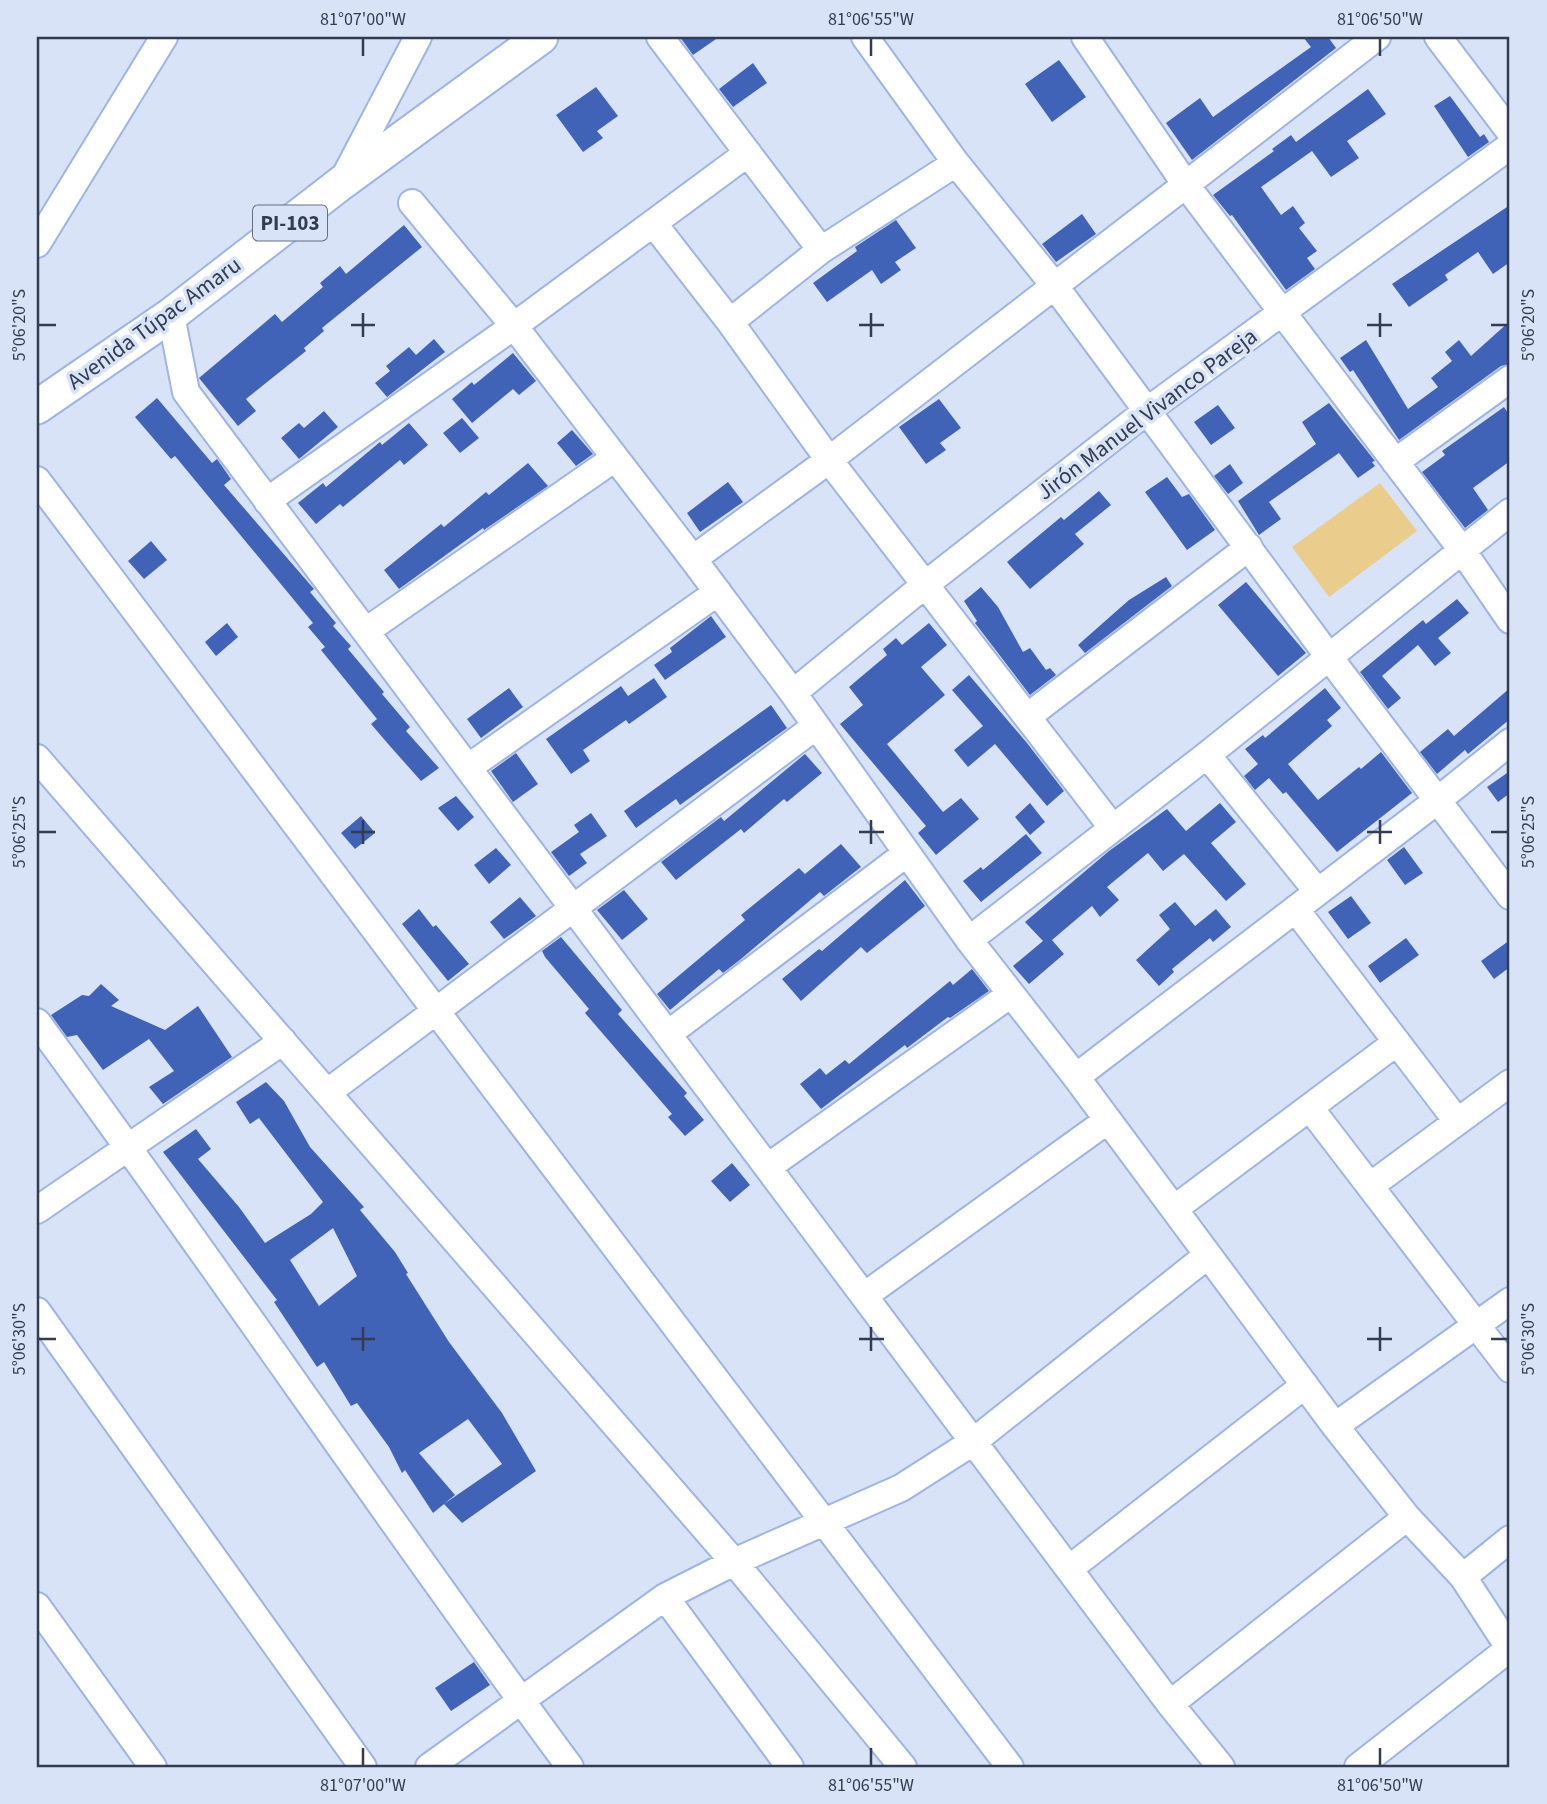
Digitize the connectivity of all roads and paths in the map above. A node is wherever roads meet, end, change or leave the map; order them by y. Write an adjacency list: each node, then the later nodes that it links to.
1 (164, 37): 17 (street)
2 (418, 37): 13 (street)
3 (541, 37): 13 (main road, Avenida Túpac Amaru / PI-103)
4 (660, 37): 11 (street)
5 (1377, 37): 14 (street)
6 (1438, 37): 9 (street)
7 (870, 38): 12 (street)
8 (1089, 38): 14 (street)
9 (1510, 132)
10 (1510, 146): 20 (street, Jirón Manuel Vivanco Pareja)
11 (747, 153): 16 (street); 18 (street)
12 (956, 163): 18 (street); 19 (street)
13 (340, 184): 21 (main road, Avenida Túpac Amaru / PI-103)
14 (1186, 185): 19 (street); 20 (street)
15 (412, 203): 23 (street)
16 (653, 223): 22 (street); 23 (street)
17 (37, 244)
18 (821, 250): 22 (street)
19 (1054, 285): 26 (street); 28 (street)
20 (1282, 312): 26 (street, Jirón Manuel Vivanco Pareja); 29 (street)
21 (171, 315): 25 (main road, Avenida Túpac Amaru / PI-103); 31 (street)
22 (730, 322): 28 (street)
23 (514, 326): 27 (street); 31 (street)
24 (1510, 379): 29 (street)
25 (37, 407)
26 (1148, 410): 33 (street); 36 (street, Jirón Manuel Vivanco Pareja)
27 (615, 458): 35 (street); 39 (street)
28 (829, 460): 35 (street); 36 (street)
29 (1395, 462): 34 (street)
30 (37, 480): 57 (street)
31 (267, 501): 39 (street)
32 (1510, 512): 34 (street)
33 (1249, 547): 40 (street); 42 (street)
34 (1462, 550): 38 (street); 40 (street)
35 (693, 559): 37 (street)
36 (926, 584): 41 (street, Jirón Manuel Vivanco Pareja); 42 (street)
37 (718, 592): 41 (street); 47 (street)
38 (1510, 620)
39 (366, 631): 47 (street)
40 (1329, 657): 45 (street); 48 (street)
41 (793, 693): 43 (street)
42 (1027, 717): 49 (street)
43 (816, 726): 50 (street); 53 (street)
44 (1510, 742): 48 (street)
45 (1207, 755): 49 (street); 51 (street)
46 (37, 758): 60 (street)
47 (469, 767): 53 (street)
48 (1437, 800): 51 (street); 52 (street)
49 (1112, 827): 55 (street)
50 (908, 853): 55 (street); 59 (street)
51 (1317, 891): 54 (street)
52 (1510, 896)
53 (573, 907): 57 (street); 59 (street)
54 (1296, 910): 61 (street); 62 (street)
55 (969, 940): 56 (street)
56 (1011, 994): 62 (street); 69 (street)
57 (436, 1011): 64 (street); 83 (street)
58 (37, 1022): 68 (street)
59 (668, 1034): 69 (street)
60 (283, 1041): 64 (street); 68 (street)
61 (1397, 1042): 65 (street); 67 (street)
62 (1076, 1077): 66 (street)
63 (1510, 1083): 67 (street)
64 (328, 1092): 85 (street)
65 (1310, 1108): 70 (street); 71 (street)
66 (1108, 1120): 71 (street); 74 (street)
67 (1457, 1121): 70 (street)
68 (128, 1146): 72 (street); 91 (street)
69 (768, 1167): 74 (street)
70 (1370, 1186): 77 (street)
71 (1174, 1209): 73 (street)
72 (37, 1210)
73 (1208, 1255): 79 (street); 81 (street)
74 (864, 1296): 81 (street)
75 (1510, 1301): 77 (street)
76 (37, 1311): 94 (street)
77 (1477, 1325): 78 (street); 80 (street)
78 (1510, 1369)
79 (1305, 1385): 80 (street); 86 (street)
80 (1335, 1426): 82 (street)
81 (973, 1441): 83 (street); 86 (street)
82 (1408, 1517): 87 (street); 92 (street)
83 (824, 1523): 85 (street); 99 (street)
84 (1510, 1539): 87 (street)
85 (734, 1562): 88 (street); 98 (street)
86 (1069, 1569): 92 (street)
87 (1463, 1577): 90 (street)
88 (665, 1597): 91 (street); 97 (street)
89 (37, 1605): 93 (street)
90 (1510, 1648): 101 (street)
91 (522, 1702): 95 (street); 96 (street)
92 (1170, 1704): 100 (street)
93 (153, 1767)
94 (363, 1767)
95 (429, 1767)
96 (570, 1767)
97 (790, 1767)
98 (903, 1767)
99 (1010, 1767)
100 (1222, 1767)
101 (1358, 1767)

